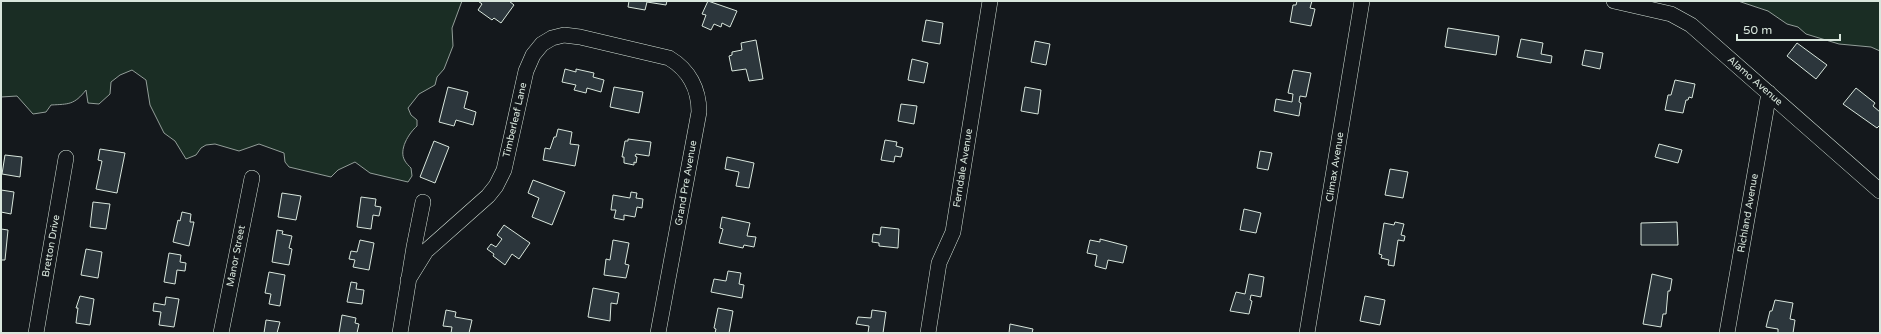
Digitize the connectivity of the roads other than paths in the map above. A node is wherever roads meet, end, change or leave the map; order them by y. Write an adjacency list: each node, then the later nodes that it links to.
1 (990, 1): 15 (street, Ferndale Avenue)
2 (1362, 1): 16 (street, Climax Avenue)
3 (1614, 1): 5 (street, Alamo Avenue)
4 (654, 54): 10 (street, Timberleaf Lane); 14 (street, Grand Pre Avenue)
5 (1769, 93): 8 (street, Alamo Avenue); 17 (street, Richland Avenue)
6 (66, 158): 11 (street, Bretton Drive)
7 (252, 178): 12 (street, Manor Street)
8 (1880, 191)
9 (423, 202): 10 (street)
10 (408, 280): 13 (street)
11 (36, 333)
12 (221, 333)
13 (400, 333)
14 (658, 333)
15 (928, 333)
16 (1307, 333)
17 (1728, 333)

